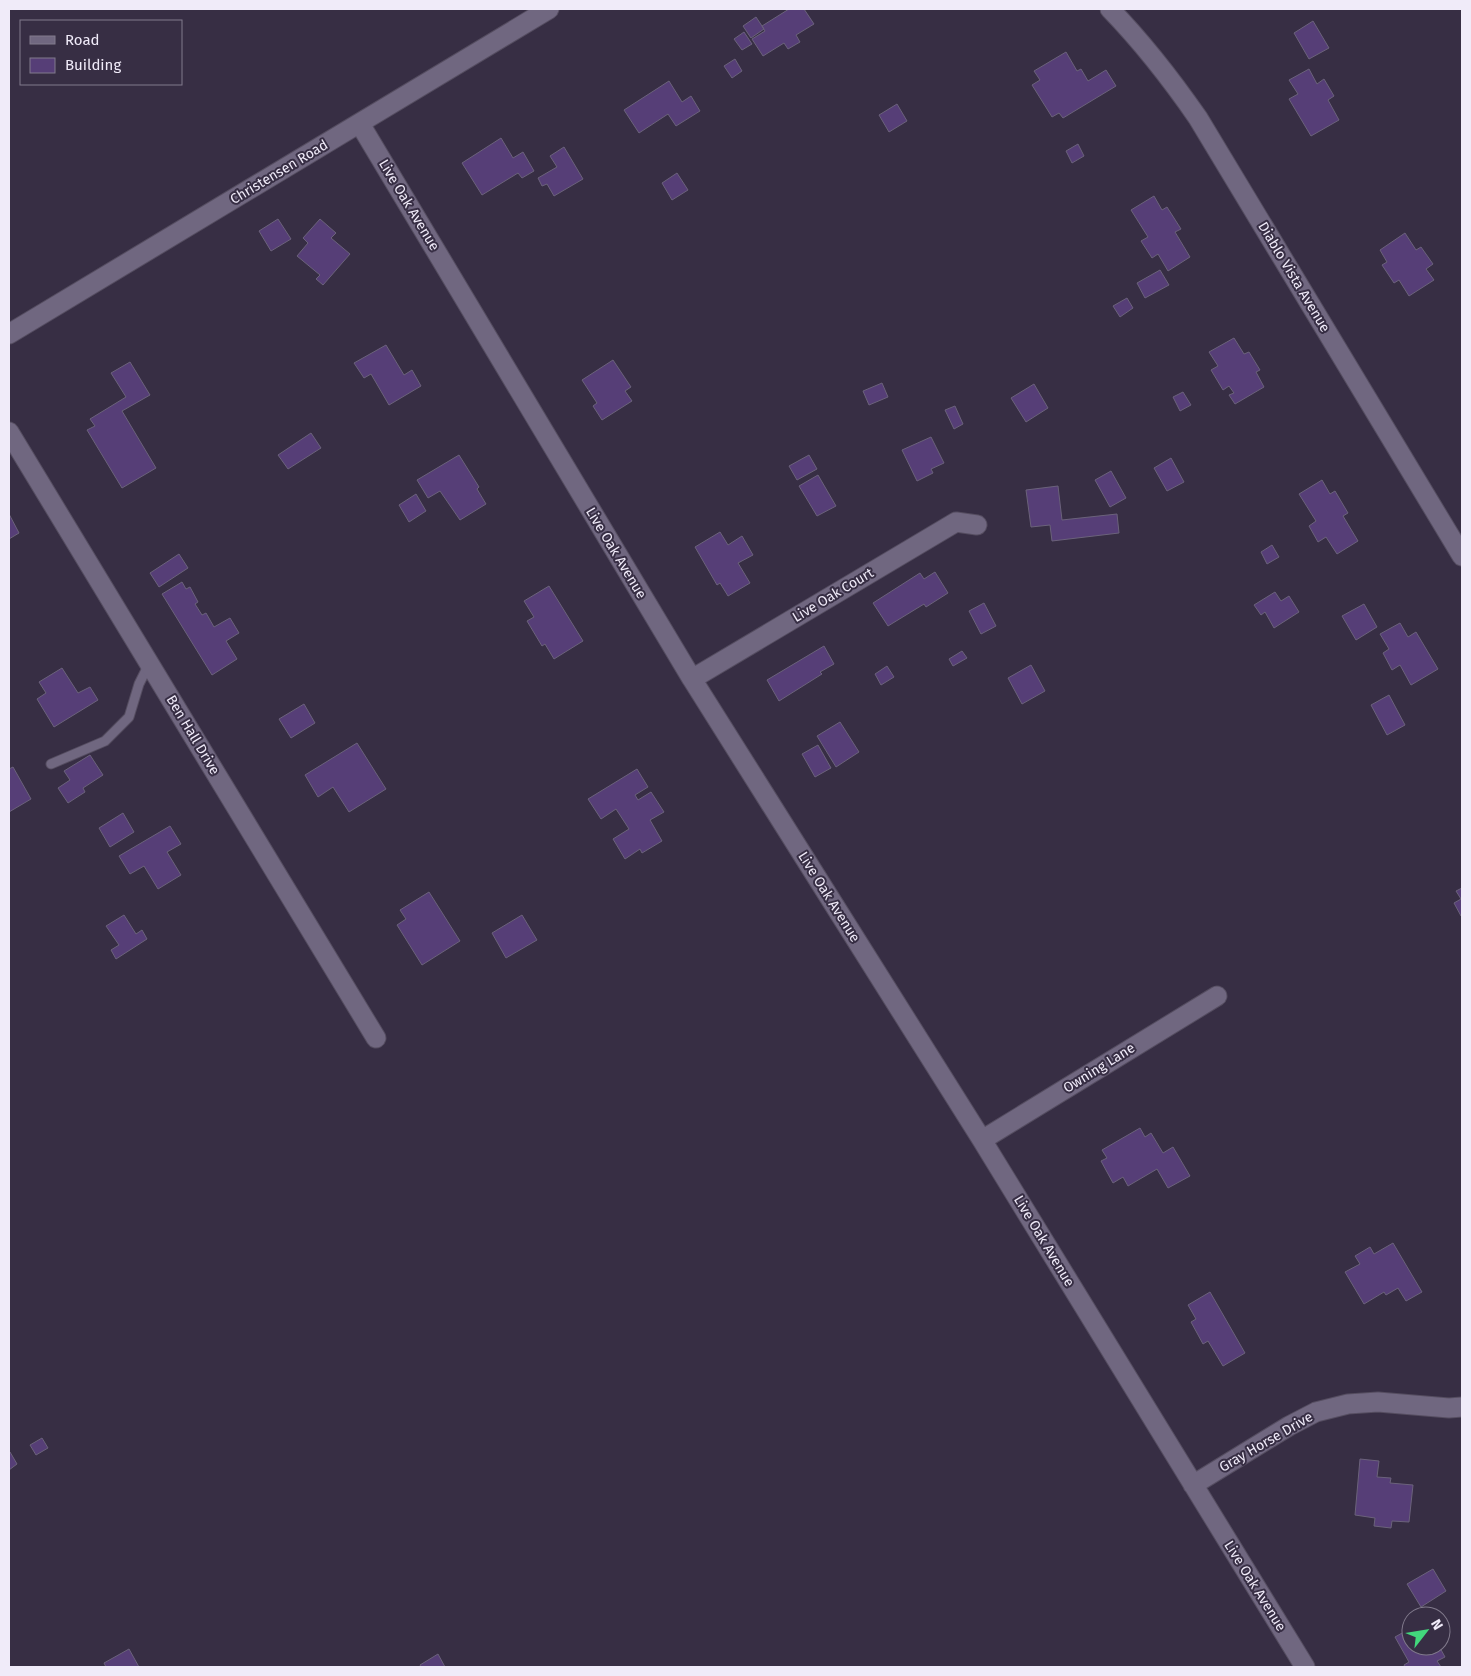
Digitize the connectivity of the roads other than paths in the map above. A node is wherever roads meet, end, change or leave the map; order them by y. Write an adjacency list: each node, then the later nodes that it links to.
1 (549, 9): 3 (street, Christensen Road)
2 (1110, 9): 7 (street, Diablo Vista Avenue)
3 (360, 124): 4 (street, Christensen Road); 9 (street, Live Oak Avenue)
4 (9, 334)
5 (9, 432): 8 (street, Ben Hall Drive)
6 (977, 525): 9 (street, Live Oak Court)
7 (1462, 556)
8 (149, 664): 10 (lane); 12 (street, Ben Hall Drive)
9 (692, 679): 13 (street, Live Oak Avenue)
10 (51, 764)
11 (1216, 996): 13 (street, Owning Lane)
12 (376, 1038)
13 (982, 1140): 15 (street, Live Oak Avenue)
14 (1462, 1407): 15 (street, Gray Horse Drive)
15 (1193, 1485): 16 (street, Live Oak Avenue)
16 (1305, 1667)

